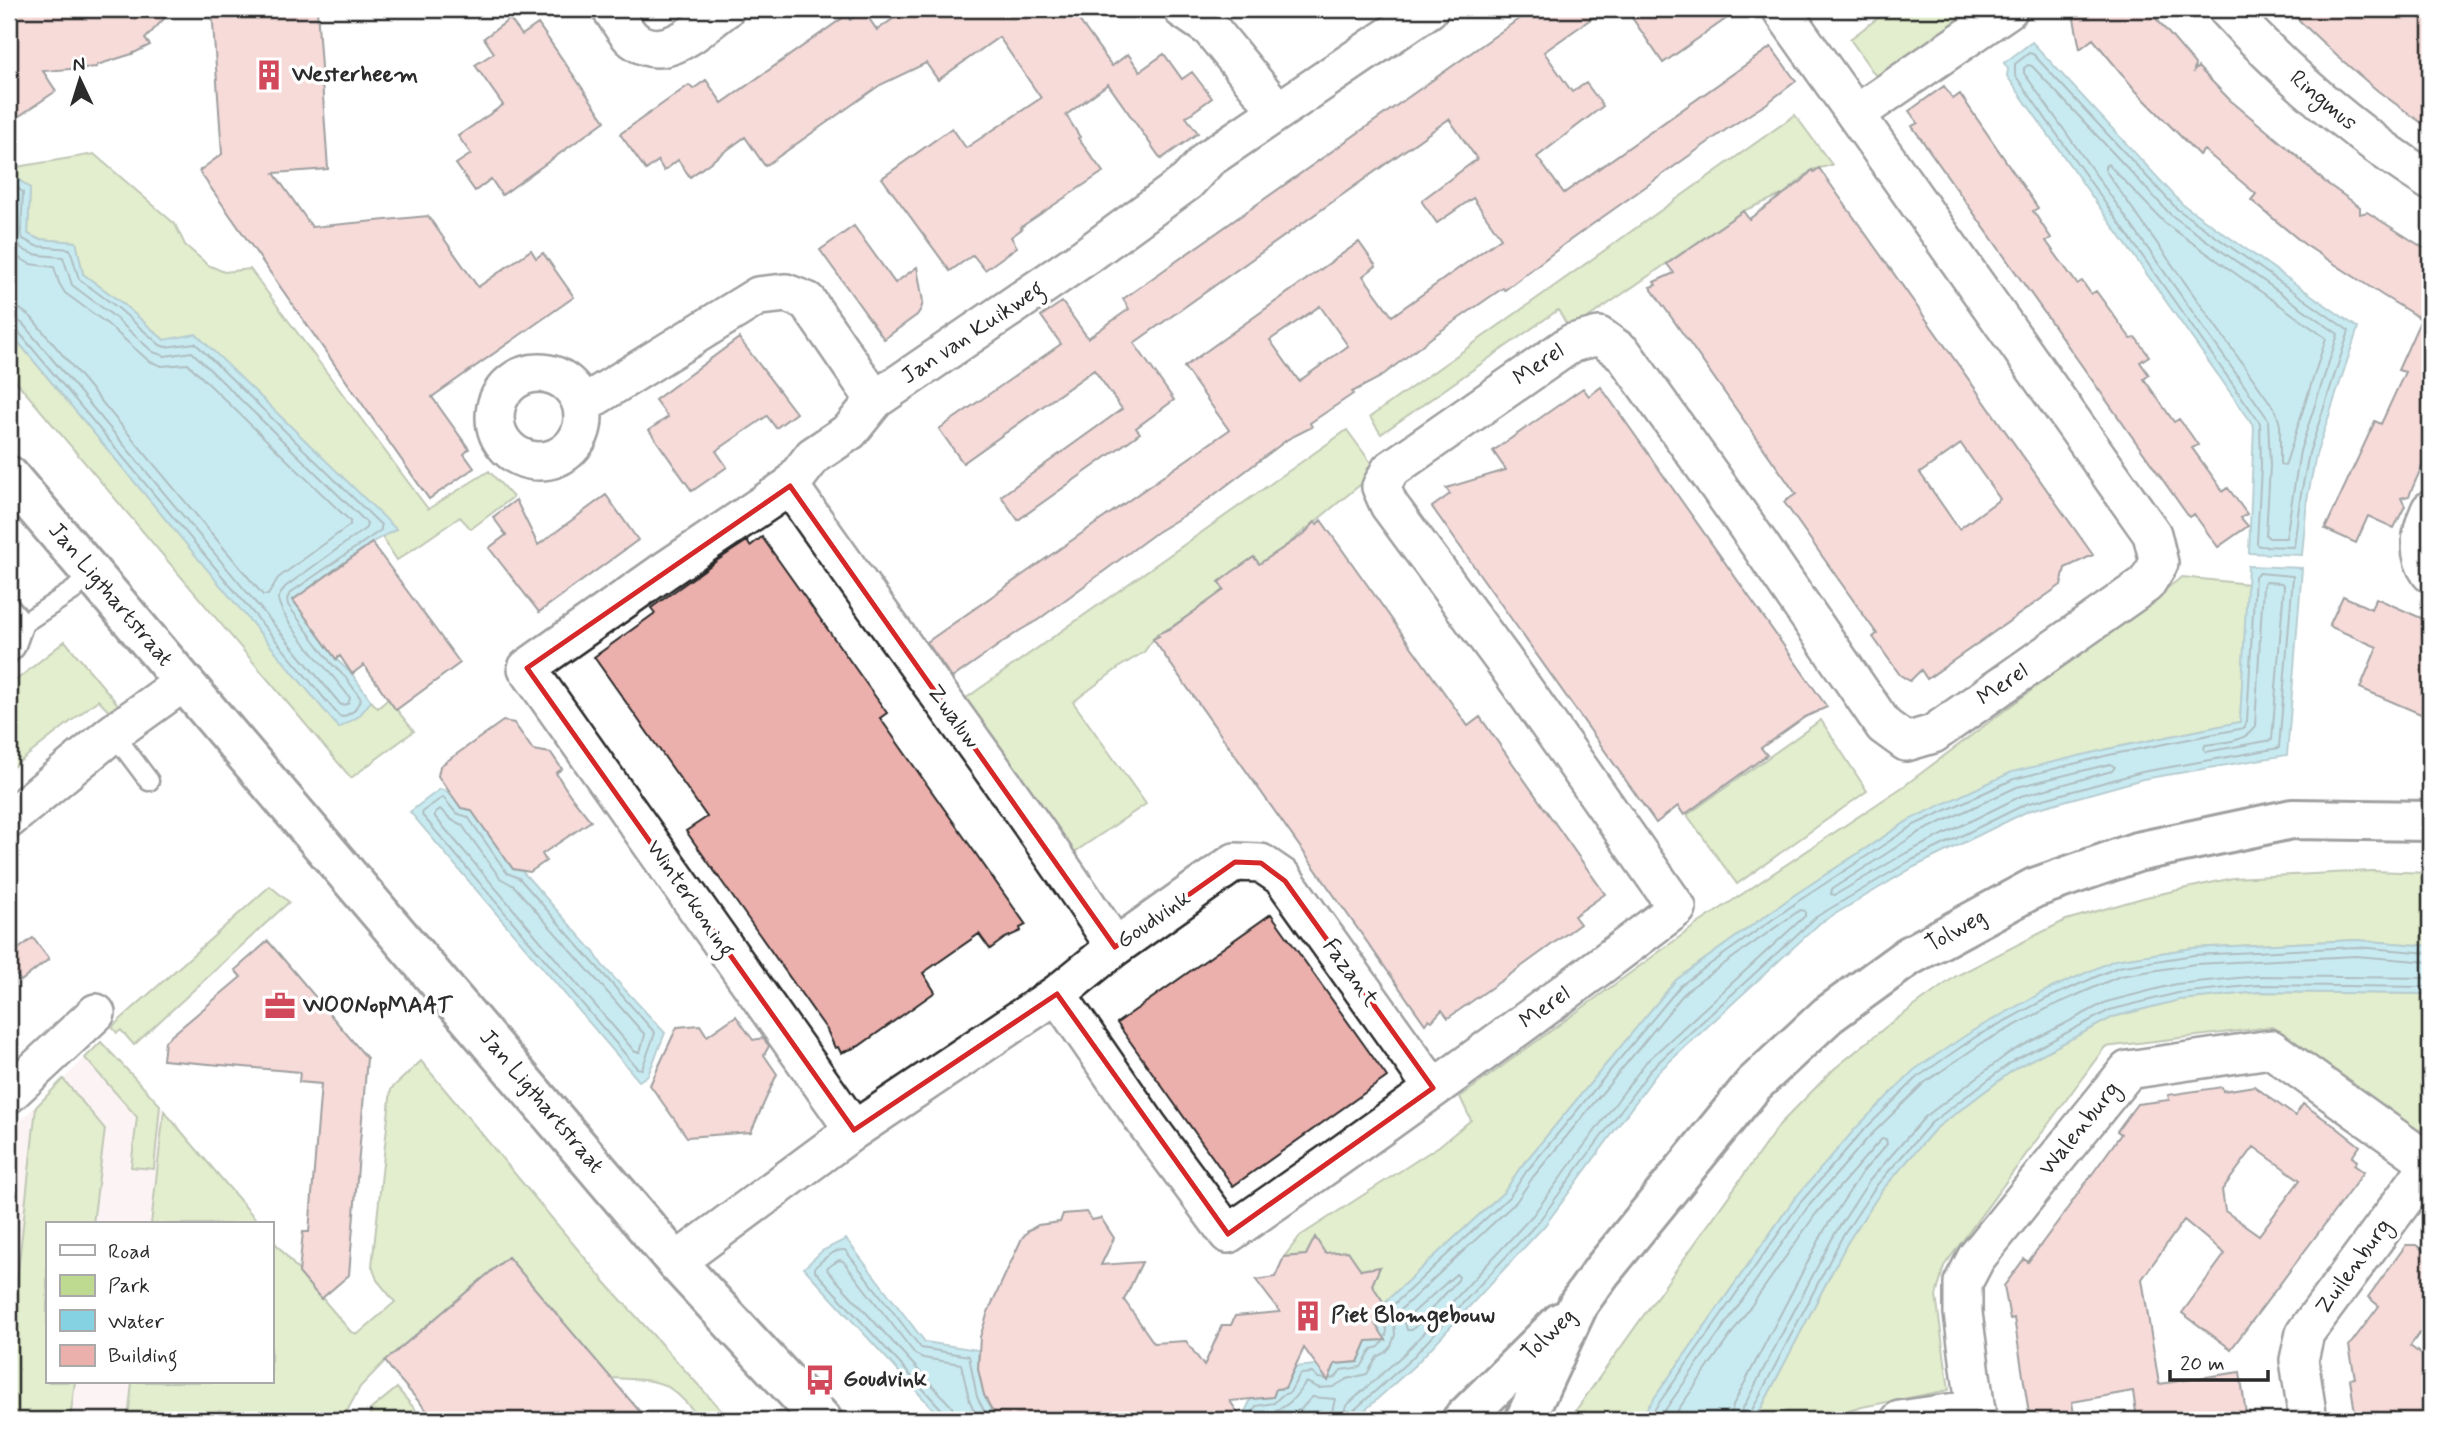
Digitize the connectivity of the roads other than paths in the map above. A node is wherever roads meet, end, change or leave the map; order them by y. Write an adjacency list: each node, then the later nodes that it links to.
1 (611, 9): 2 (street)
2 (725, 9)
3 (1182, 9): 8 (street)
4 (1429, 9): 8 (street, Jan van Kuikweg)
5 (1781, 9): 9 (street, Merel)
6 (2008, 9): 9 (street)
7 (2227, 9): 10 (street, Ringmus)
8 (1278, 111): 11 (street, Jan van Kuikweg)
9 (1856, 114): 31 (street, Merel)
10 (2430, 181)
11 (875, 400): 12 (street); 14 (street, Jan van Kuikweg)
12 (582, 405)
13 (9, 476): 17 (main road, Jan Ligthartstraat)
14 (790, 486): 21 (street, Jan van Kuikweg); 28 (street, Zwaluw)
15 (2430, 510): 16 (street)
16 (2430, 573)
17 (90, 574): 19 (lane); 22 (main road, Jan Ligthartstraat)
18 (9, 606): 19 (lane)
19 (24, 623): 20 (lane)
20 (9, 654)
21 (527, 668): 33 (street, Winterkoning)
22 (184, 682): 23 (street, Jan Ligthartstraat); 35 (main road, Jan Ligthartstraat)
23 (114, 733): 24 (lane); 25 (street, Jan Ligthartstraat)
24 (149, 781)
25 (9, 819)
26 (2430, 821): 36 (main road, Tolweg)
27 (1261, 863): 28 (street, Goudvink); 31 (street, Fazant)
28 (1115, 947): 29 (street, Goudvink)
29 (1057, 994): 31 (street, Merel); 33 (street, Goudvink)
30 (96, 1013): 32 (street)
31 (1433, 1088)
32 (9, 1094)
33 (854, 1130): 35 (street, Goudvink)
34 (2430, 1163): 38 (street, Walenburg); 42 (street, Zuilenburg)
35 (676, 1262): 37 (main road, Jan Ligthartstraat)
36 (1580, 1303): 39 (main road, Tolweg); 40 (main road, Tolweg)
37 (808, 1415)
38 (1977, 1415): 41 (street)
39 (1462, 1420)
40 (1525, 1420)
41 (1900, 1420)
42 (2308, 1420)

